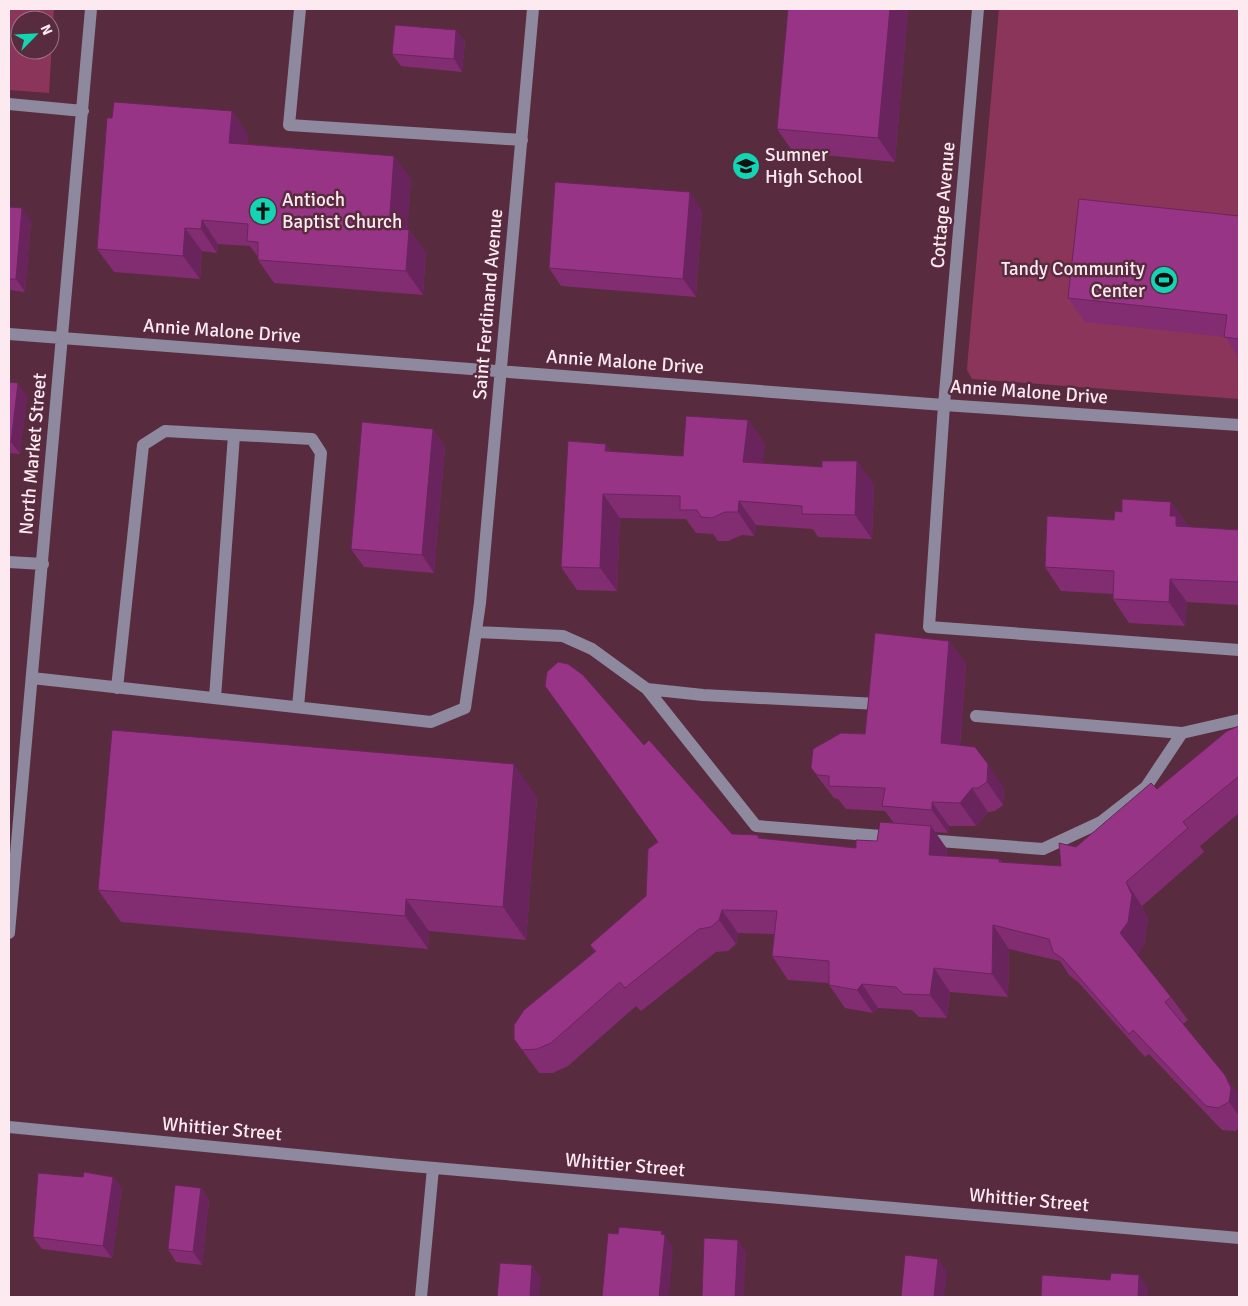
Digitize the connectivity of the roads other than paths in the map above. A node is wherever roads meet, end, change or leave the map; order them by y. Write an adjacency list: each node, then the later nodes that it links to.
1 (91, 9): 6 (street, North Market Street)
2 (300, 9): 7 (street)
3 (533, 9): 7 (street, Saint Ferdinand Avenue)
4 (978, 9): 11 (street, Cottage Avenue)
5 (9, 104): 6 (street)
6 (83, 111): 9 (street, North Market Street)
7 (522, 140): 10 (street, Saint Ferdinand Avenue)
8 (9, 334): 9 (street, Annie Malone Drive)
9 (62, 337): 10 (street, Annie Malone Drive); 15 (street, North Market Street)
10 (501, 371): 11 (street, Annie Malone Drive); 16 (street, Saint Ferdinand Avenue)
11 (944, 405): 12 (street, Annie Malone Drive); 17 (street, Cottage Avenue)
12 (1239, 424)
13 (234, 435): 19 (street); 21 (street); 23 (street)
14 (9, 562): 15 (street)
15 (42, 564): 18 (street, North Market Street)
16 (476, 632): 20 (street); 23 (street, Saint Ferdinand Avenue)
17 (1239, 650)
18 (32, 678): 19 (street); 27 (street, North Market Street)
19 (117, 688): 21 (street)
20 (647, 689): 22 (street); 26 (street)
21 (215, 698): 23 (street)
22 (878, 704)
23 (298, 708)
24 (976, 716): 26 (street)
25 (1239, 720): 26 (street)
26 (1182, 734)
27 (9, 933)
28 (9, 1127): 29 (street, Whittier Street)
29 (433, 1168): 30 (street, Whittier Street); 31 (street)
30 (1239, 1238)
31 (421, 1297)

